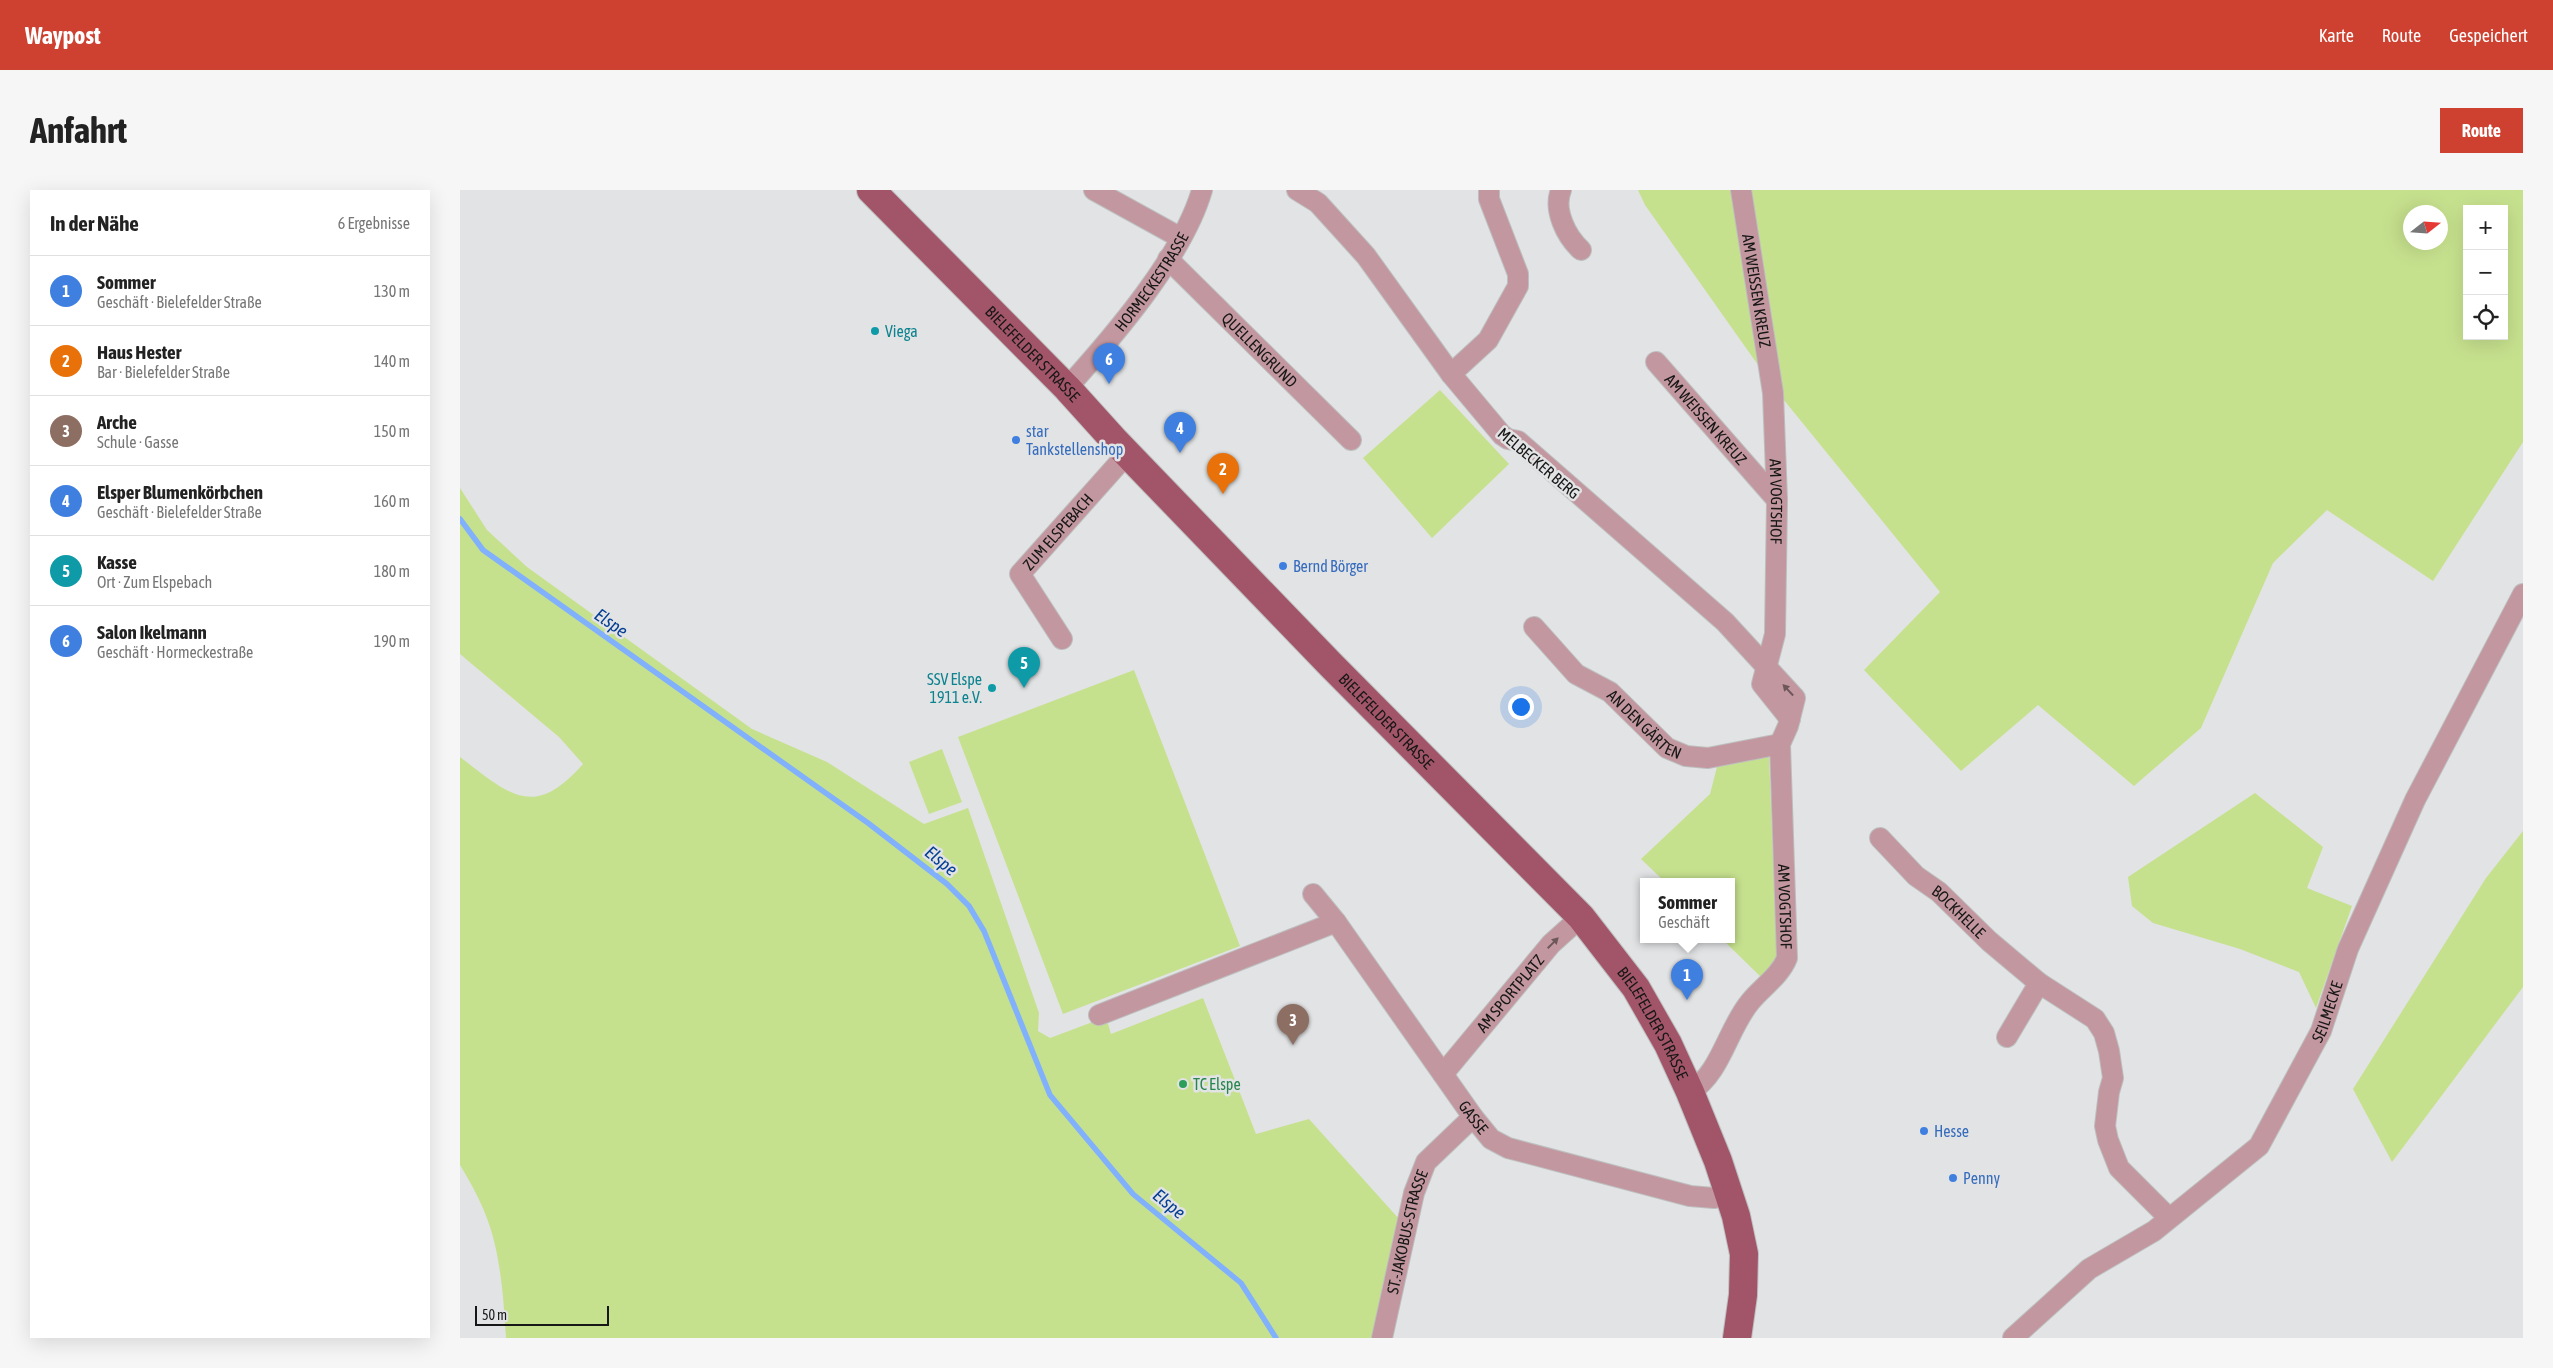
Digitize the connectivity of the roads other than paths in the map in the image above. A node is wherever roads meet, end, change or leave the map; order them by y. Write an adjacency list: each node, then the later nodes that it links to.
1 (871, 190): 13 (main road, BIELEFELDER STRASSE)
2 (1094, 190): 8 (street)
3 (1202, 190): 8 (street, HORMECKESTRASSE)
4 (1297, 190): 12 (street, MELBECKER BERG)
5 (1489, 190): 12 (street)
6 (1561, 190): 9 (street)
7 (1741, 190): 14 (street, AM WEISSEN KREUZ)
8 (1181, 238): 10 (street, HORMECKESTRASSE)
9 (1581, 250)
10 (1168, 259): 13 (street, HORMECKESTRASSE); 15 (street, QUELLENGRUND)
11 (1656, 362): 17 (street, AM WEISSEN KREUZ)
12 (1450, 374): 21 (street, MELBECKER BERG)
13 (1067, 388): 16 (main road, BIELEFELDER STRASSE)
14 (1773, 393): 17 (street, AM VOGTSHOF)
15 (1351, 440)
16 (1127, 454): 20 (street, ZUM ELSPEBACH); 25 (main road, BIELEFELDER STRASSE)
17 (1777, 500): 21 (street, AM VOGTSHOF)
18 (2523, 594): 34 (street, SEILMECKE)
19 (1534, 627): 22 (street, AN DEN GÄRTEN)
20 (1062, 639)
21 (1767, 667): 22 (street, AM VOGTSHOF)
22 (1780, 744): 31 (street, AM VOGTSHOF)
23 (1880, 838): 27 (street, BOCKHELLE)
24 (1313, 894): 26 (street, GASSE)
25 (1581, 917): 30 (street, AM SPORTPLATZ, one-way to 25); 31 (main road, BIELEFELDER STRASSE)
26 (1336, 922): 28 (street); 30 (street, GASSE)
27 (2039, 983): 29 (street); 34 (street, BOCKHELLE)
28 (1099, 1015)
29 (2007, 1037)
30 (1443, 1074): 32 (street, GASSE)
31 (1690, 1092): 33 (main road, BIELEFELDER STRASSE)
32 (1473, 1117): 33 (street, GASSE); 35 (street, ST.-JAKOBUS-STRASSE)
33 (1729, 1194): 36 (main road, BIELEFELDER STRASSE)
34 (2169, 1218): 37 (street, SEILMECKE)
35 (1382, 1338)
36 (1737, 1338)
37 (2013, 1338)

